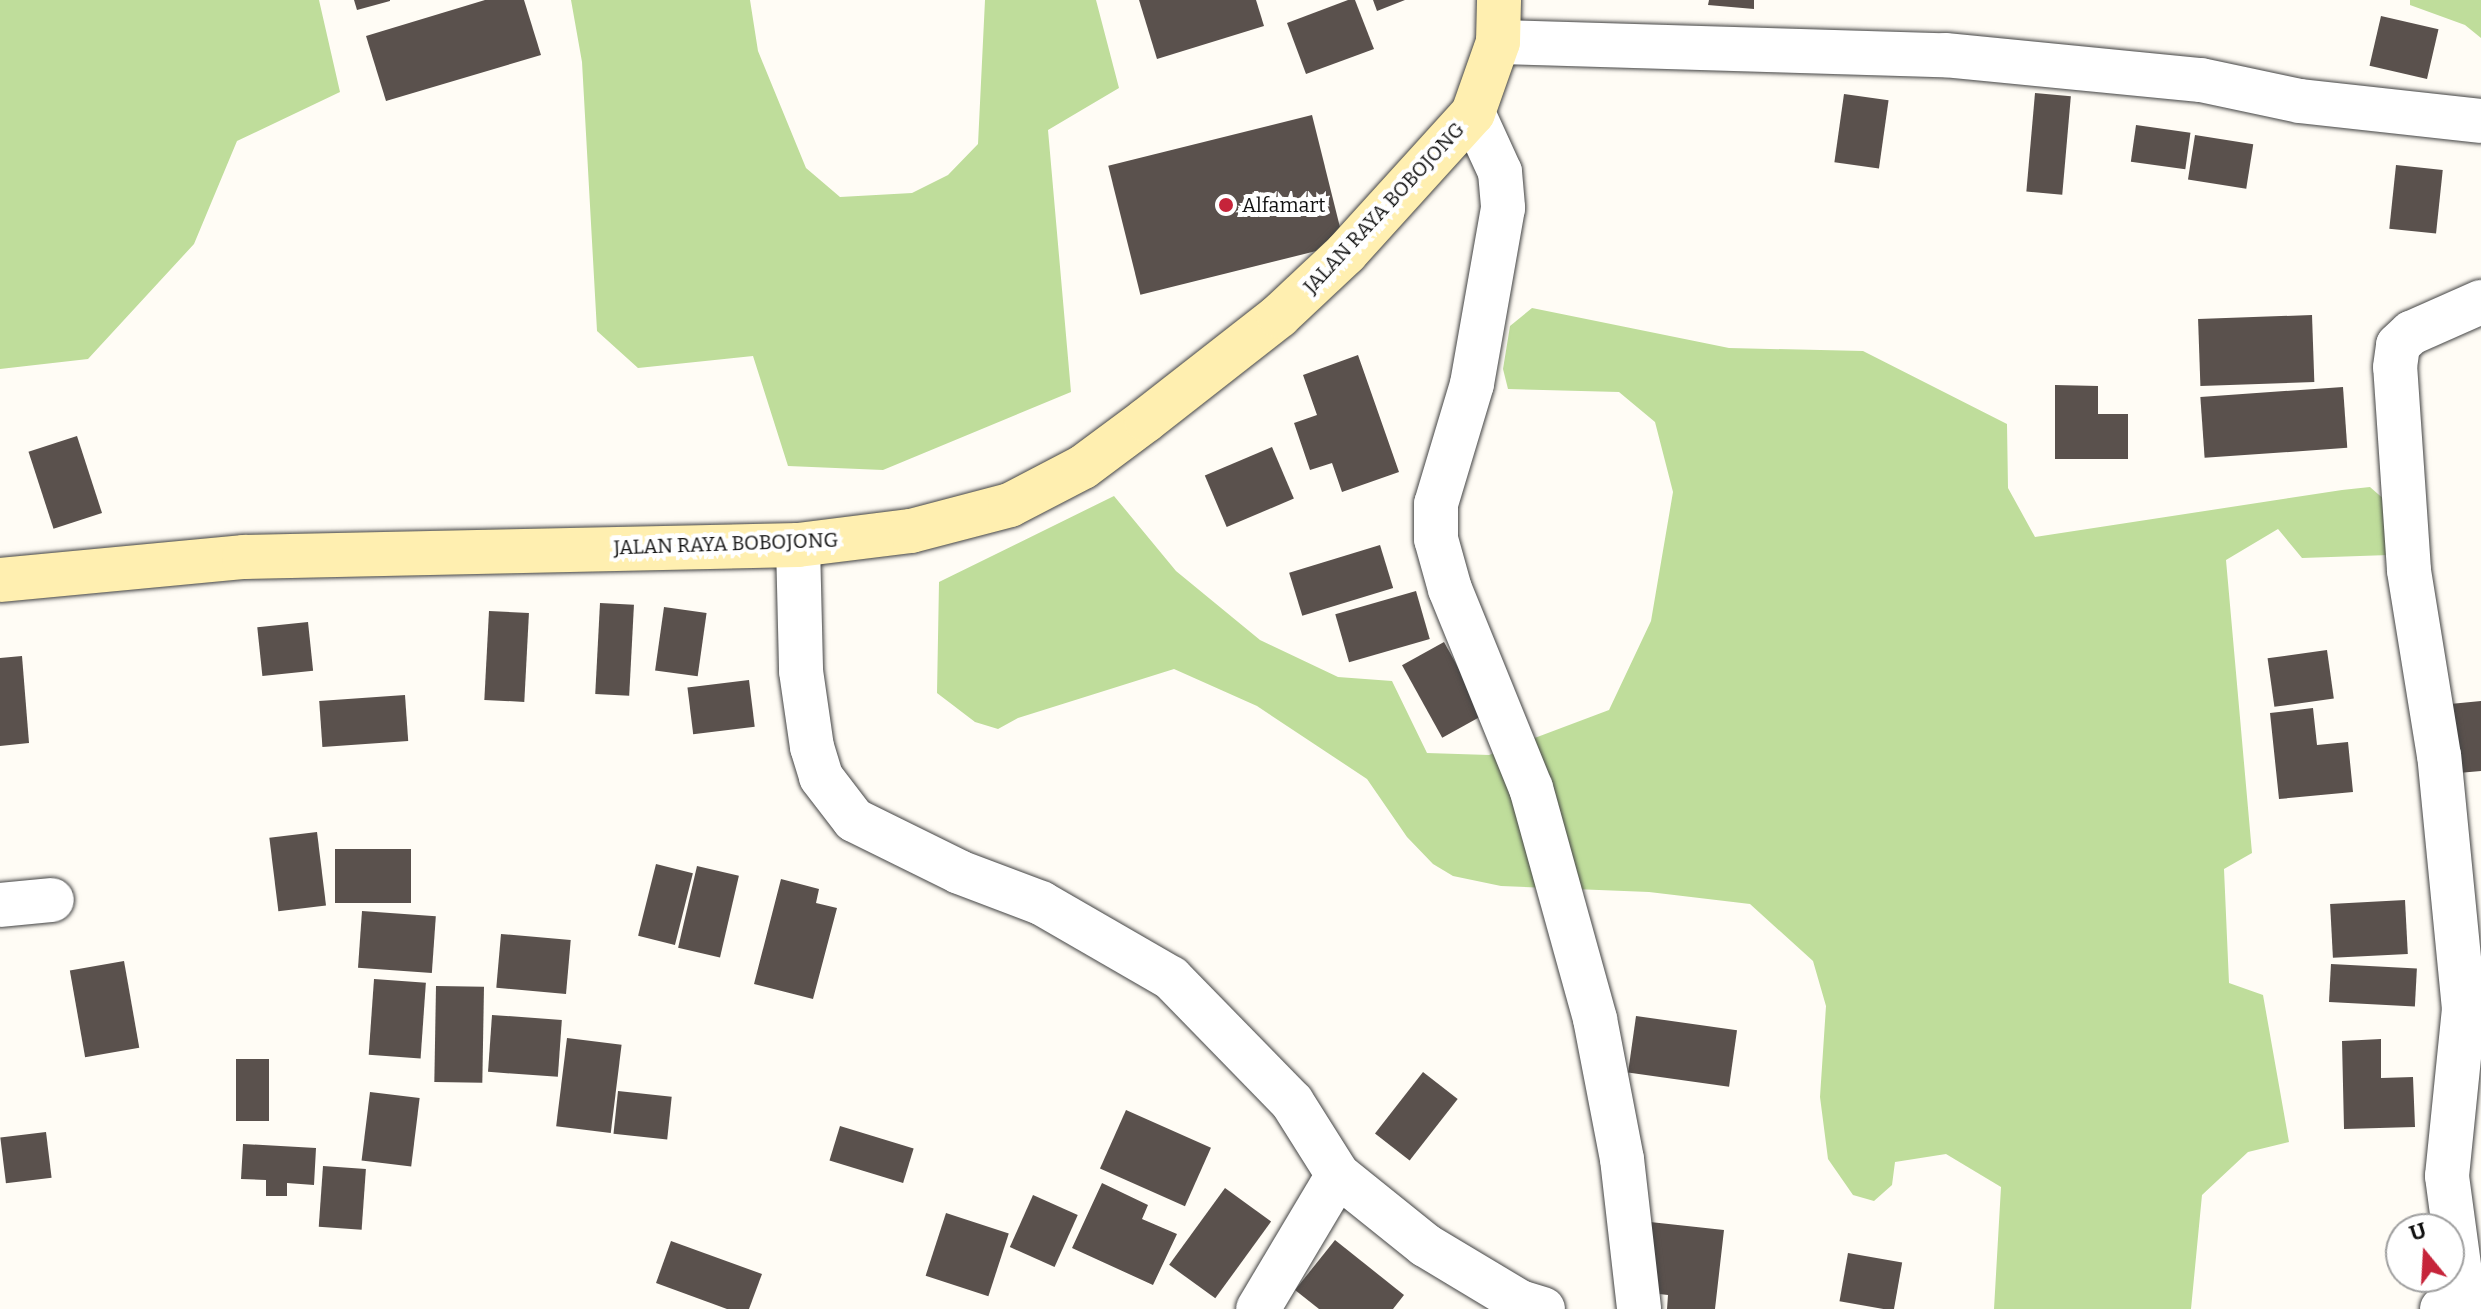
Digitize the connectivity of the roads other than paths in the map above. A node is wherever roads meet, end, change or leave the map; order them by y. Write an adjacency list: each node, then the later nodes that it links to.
1 (1498, 21): 2 (main road, JALAN RAYA BOBOJONG); 3 (street)
2 (1473, 113): 5 (main road, JALAN RAYA BOBOJONG); 13 (street)
3 (2481, 121)
4 (2481, 302): 10 (street)
5 (798, 545): 6 (main road, JALAN RAYA BOBOJONG); 9 (street)
6 (0, 580)
7 (52, 900): 8 (street)
8 (0, 905)
9 (1338, 1175): 11 (street); 12 (street)
10 (2462, 1304)
11 (1258, 1309)
12 (1543, 1309)
13 (1639, 1309)

